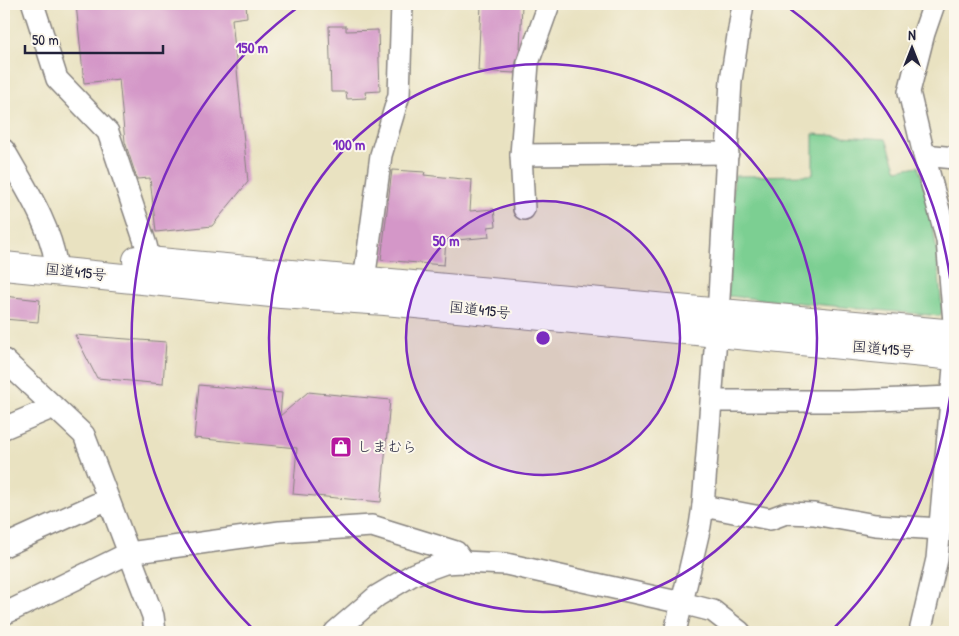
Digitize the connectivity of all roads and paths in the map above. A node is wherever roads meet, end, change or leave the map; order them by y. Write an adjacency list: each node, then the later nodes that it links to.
1 (33, 4): 15 (street)
2 (402, 4): 16 (street)
3 (549, 4): 8 (street)
4 (743, 4): 7 (street)
5 (934, 4): 9 (street)
6 (4, 150): 13 (street)
7 (728, 153): 8 (street); 17 (street)
8 (521, 155): 11 (street)
9 (924, 155): 10 (street); 18 (street)
10 (955, 158)
11 (524, 210)
12 (4, 248): 13 (highway, 国道415号)
13 (56, 261): 14 (highway, 国道415号); 15 (highway, 国道415号)
14 (4, 266)
15 (152, 271): 16 (highway, 国道415号)
16 (364, 290): 17 (highway, 国道415号)
17 (717, 323): 18 (highway, 国道415号); 19 (highway, 国道415号); 22 (street)
18 (955, 334): 19 (street)
19 (955, 356): 21 (street)
20 (4, 360): 23 (street)
21 (951, 397): 22 (street); 27 (street)
22 (712, 401): 26 (street)
23 (54, 407): 24 (street); 25 (street)
24 (4, 428)
25 (108, 499): 28 (street); 29 (street)
26 (703, 506): 27 (street); 31 (street)
27 (940, 529): 37 (street)
28 (4, 546)
29 (129, 552): 30 (street); 32 (street); 33 (street)
30 (463, 562): 31 (street); 34 (street)
31 (682, 603): 35 (street); 36 (street)
32 (4, 614)
33 (155, 632)
34 (335, 632)
35 (675, 632)
36 (740, 632)
37 (920, 632)

